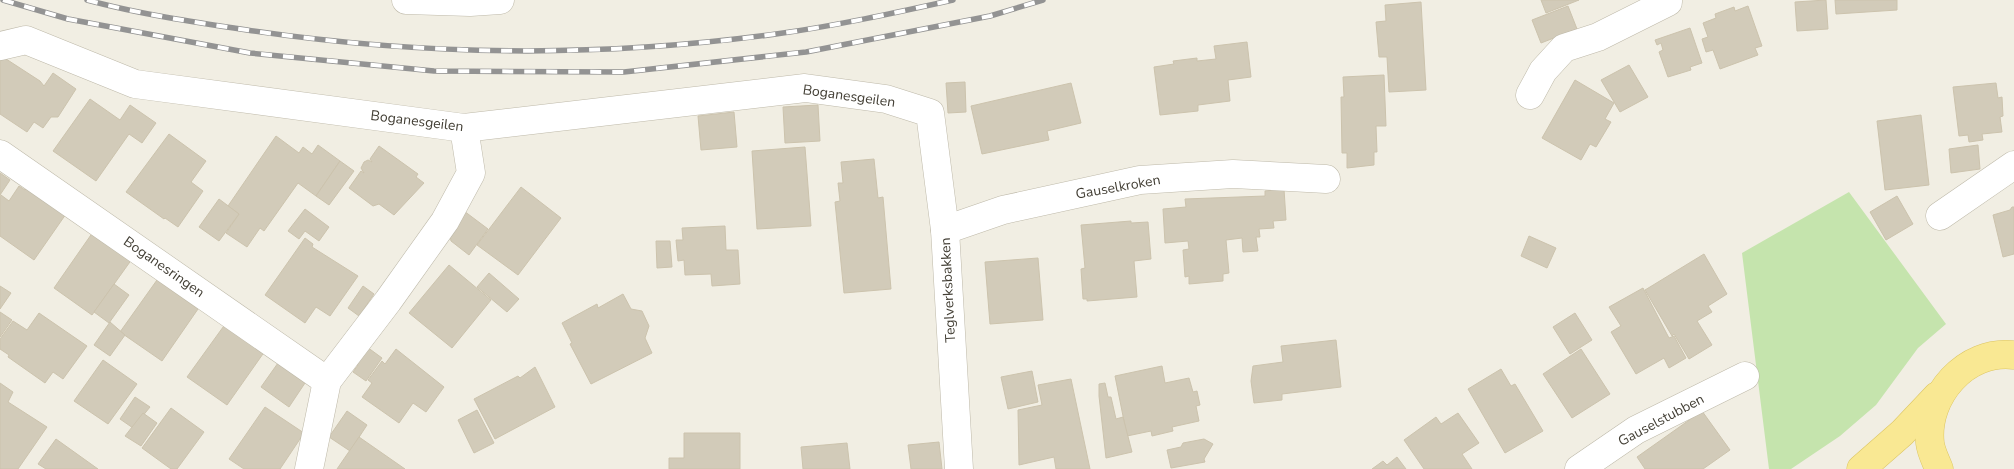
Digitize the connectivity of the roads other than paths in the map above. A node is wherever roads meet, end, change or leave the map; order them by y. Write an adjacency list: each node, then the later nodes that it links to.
1 (406, 0): 2 (street)
2 (500, 0)
3 (1668, 0): 5 (street)
4 (0, 46): 7 (street, Boganesgeilen)
5 (1530, 95)
6 (930, 113): 7 (street, Boganesgeilen); 12 (street, Teglverksbakken)
7 (464, 128): 15 (street)
8 (0, 154): 15 (street, Boganesringen)
9 (2014, 165): 11 (street)
10 (1326, 179): 12 (street, Gauselkroken)
11 (1940, 216)
12 (945, 230): 18 (street, Teglverksbakken)
13 (2014, 355): 16 (main road)
14 (1745, 376): 19 (street, Gauselstubben)
15 (327, 380): 17 (street)
16 (1943, 389): 20 (main road); 21 (main road)
17 (309, 469)
18 (959, 469)
19 (1579, 469)
20 (1861, 469)
21 (1939, 469)

